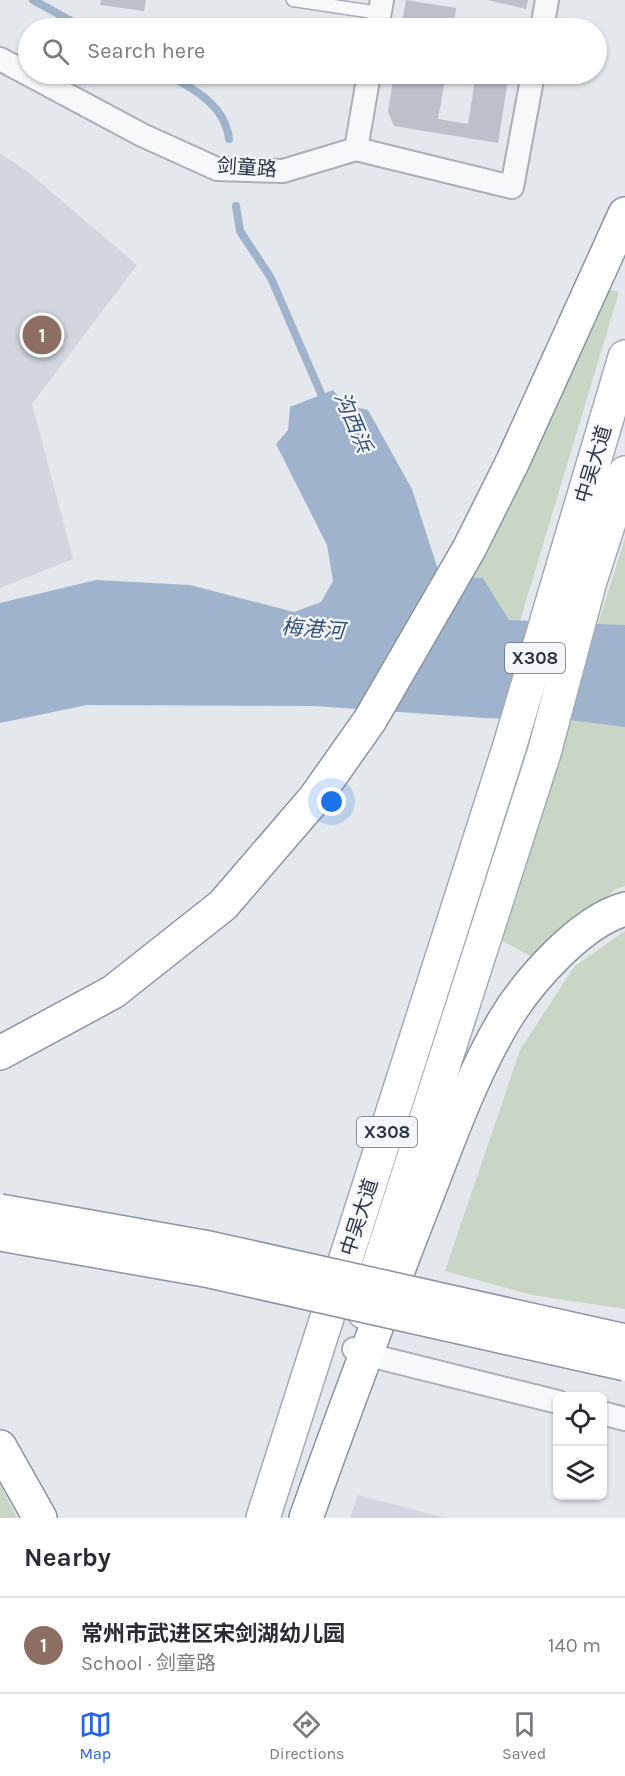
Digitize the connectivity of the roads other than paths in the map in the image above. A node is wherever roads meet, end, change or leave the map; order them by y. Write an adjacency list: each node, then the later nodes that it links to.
1 (293, 0): 3 (lane)
2 (547, 0): 4 (street)
3 (380, 14)
4 (544, 18)
5 (0, 59): 6 (street, 剑童路)
6 (18, 69)
7 (47, 84): 10 (street, 剑童路)
8 (367, 84): 10 (street)
9 (531, 84): 10 (street)
10 (356, 149)
11 (625, 214): 16 (main road)
12 (625, 357): 14 (main road, 中吴大道 / X308)
13 (625, 473): 14 (main road, 中吴大道 / X308)
14 (576, 576): 20 (main road, 中吴大道 / X308); 27 (main road, 中吴大道 / X308)
15 (625, 909): 20 (main road)
16 (0, 1053)
17 (0, 1211): 19 (main road, bridge)
18 (0, 1234): 21 (main road, bridge)
19 (625, 1341)
20 (359, 1351): 22 (street); 28 (main road)
21 (625, 1364)
22 (553, 1401)
23 (607, 1414): 24 (street)
24 (625, 1419)
25 (0, 1447): 26 (main road)
26 (40, 1518)
27 (262, 1518)
28 (304, 1518)

